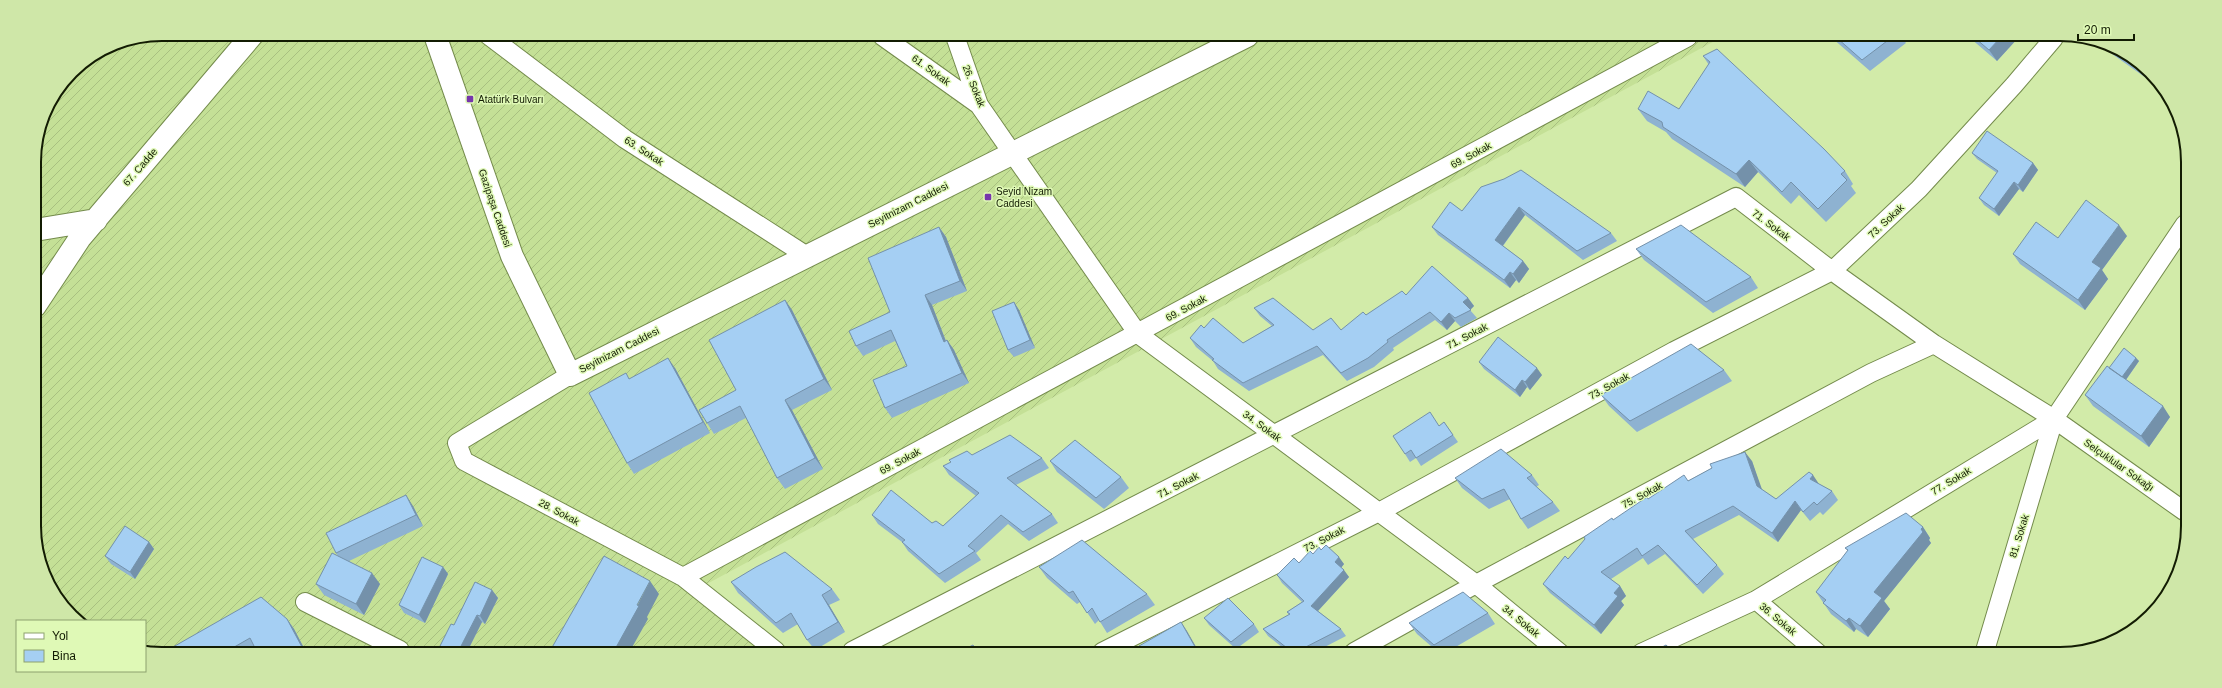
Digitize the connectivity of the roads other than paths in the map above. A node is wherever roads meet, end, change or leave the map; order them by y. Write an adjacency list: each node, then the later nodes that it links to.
1 (247, 41): 11 (street, 67. Cadde)
2 (437, 41): 19 (street, Gazipaşa Caddesi)
3 (496, 41): 14 (street, 63. Sokak)
4 (889, 41): 9 (street, 61. Sokak)
5 (957, 41): 9 (street, 26. Sokak)
6 (1237, 41): 10 (street, Seyitnizam Caddesi)
7 (1681, 41): 17 (street, 69. Sokak)
8 (2051, 41): 15 (street, 73. Sokak)
9 (979, 105): 10 (street, 26. Sokak)
10 (1012, 154): 14 (street, Seyitnizam Caddesi); 17 (street, 34. Sokak)
11 (96, 220): 12 (street); 16 (street, 67. Cadde)
12 (41, 229)
13 (2181, 230): 20 (street, 77. Sokak)
14 (807, 256): 19 (street, Seyitnizam Caddesi)
15 (1832, 271): 18 (street, 71. Sokak); 21 (street, 71. Sokak); 23 (street, 73. Sokak)
16 (41, 297)
17 (1138, 334): 21 (street, 34. Sokak); 24 (street, 69. Sokak)
18 (1934, 344): 20 (street, 71. Sokak); 25 (street, 75. Sokak)
19 (570, 375): 24 (street, 28. Sokak)
20 (2054, 419): 22 (street, Selçuklular Sokağı); 26 (street, 77. Sokak); 36 (street, 81. Sokak)
21 (1275, 435): 23 (street, 34. Sokak); 30 (street, 71. Sokak)
22 (2181, 509)
23 (1379, 512): 25 (street, 34. Sokak); 31 (street, 73. Sokak)
24 (683, 577): 29 (street, 28. Sokak)
25 (1476, 584): 32 (street, 75. Sokak); 33 (street, 34. Sokak)
26 (1756, 600): 34 (street, 77. Sokak); 35 (street, 36. Sokak)
27 (306, 602): 28 (street)
28 (394, 647)
29 (771, 647)
30 (860, 647)
31 (1112, 647)
32 (1363, 647)
33 (1553, 647)
34 (1654, 647)
35 (1811, 647)
36 (1986, 647)

